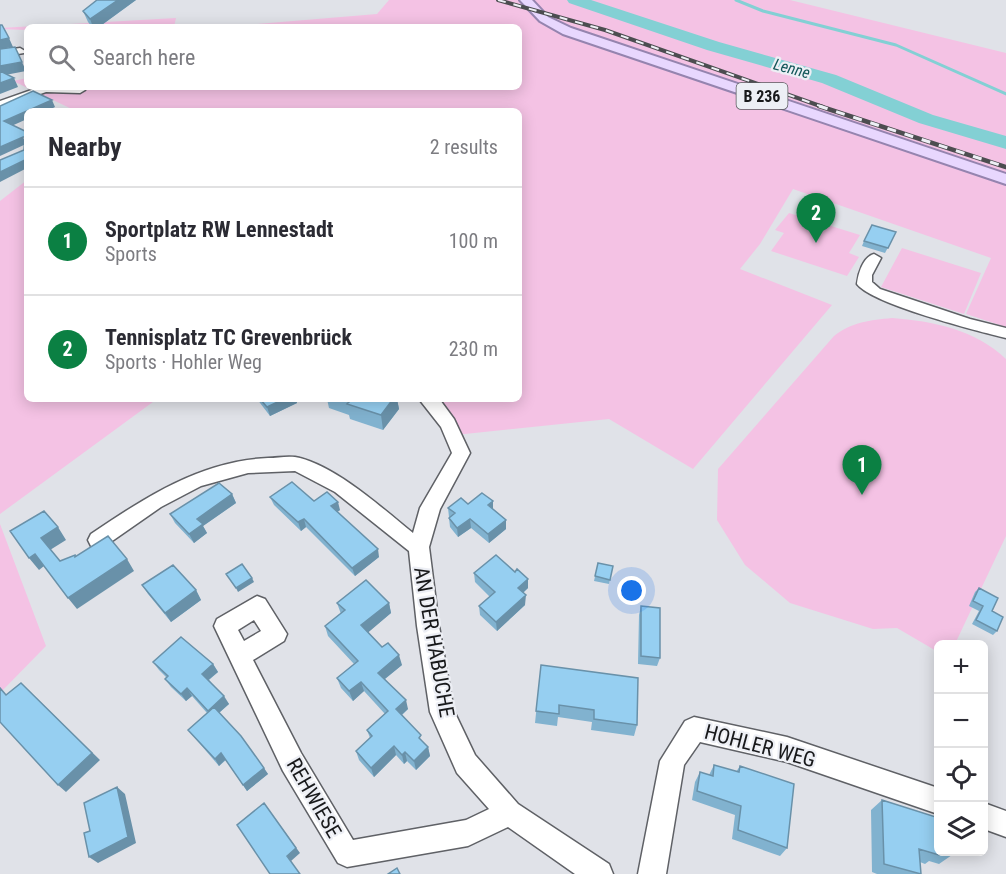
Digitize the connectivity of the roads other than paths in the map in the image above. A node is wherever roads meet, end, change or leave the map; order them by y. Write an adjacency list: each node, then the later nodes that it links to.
1 (526, 0): 6 (main road, B 236)
2 (21, 51): 3 (street)
3 (0, 54)
4 (42, 90): 5 (street)
5 (0, 105)
6 (1006, 179)
7 (874, 258): 8 (street)
8 (1006, 333)
9 (432, 402): 11 (street, AN DER HABUCHE)
10 (98, 540): 11 (street)
11 (419, 547): 14 (street, AN DER HABUCHE)
12 (242, 655): 14 (street, REHWIESE)
13 (934, 799): 18 (street, HOHLER WEG)
14 (509, 813): 17 (street, AN DER HABUCHE)
15 (988, 817): 16 (street)
16 (1006, 824)
17 (599, 874)
18 (652, 874)

